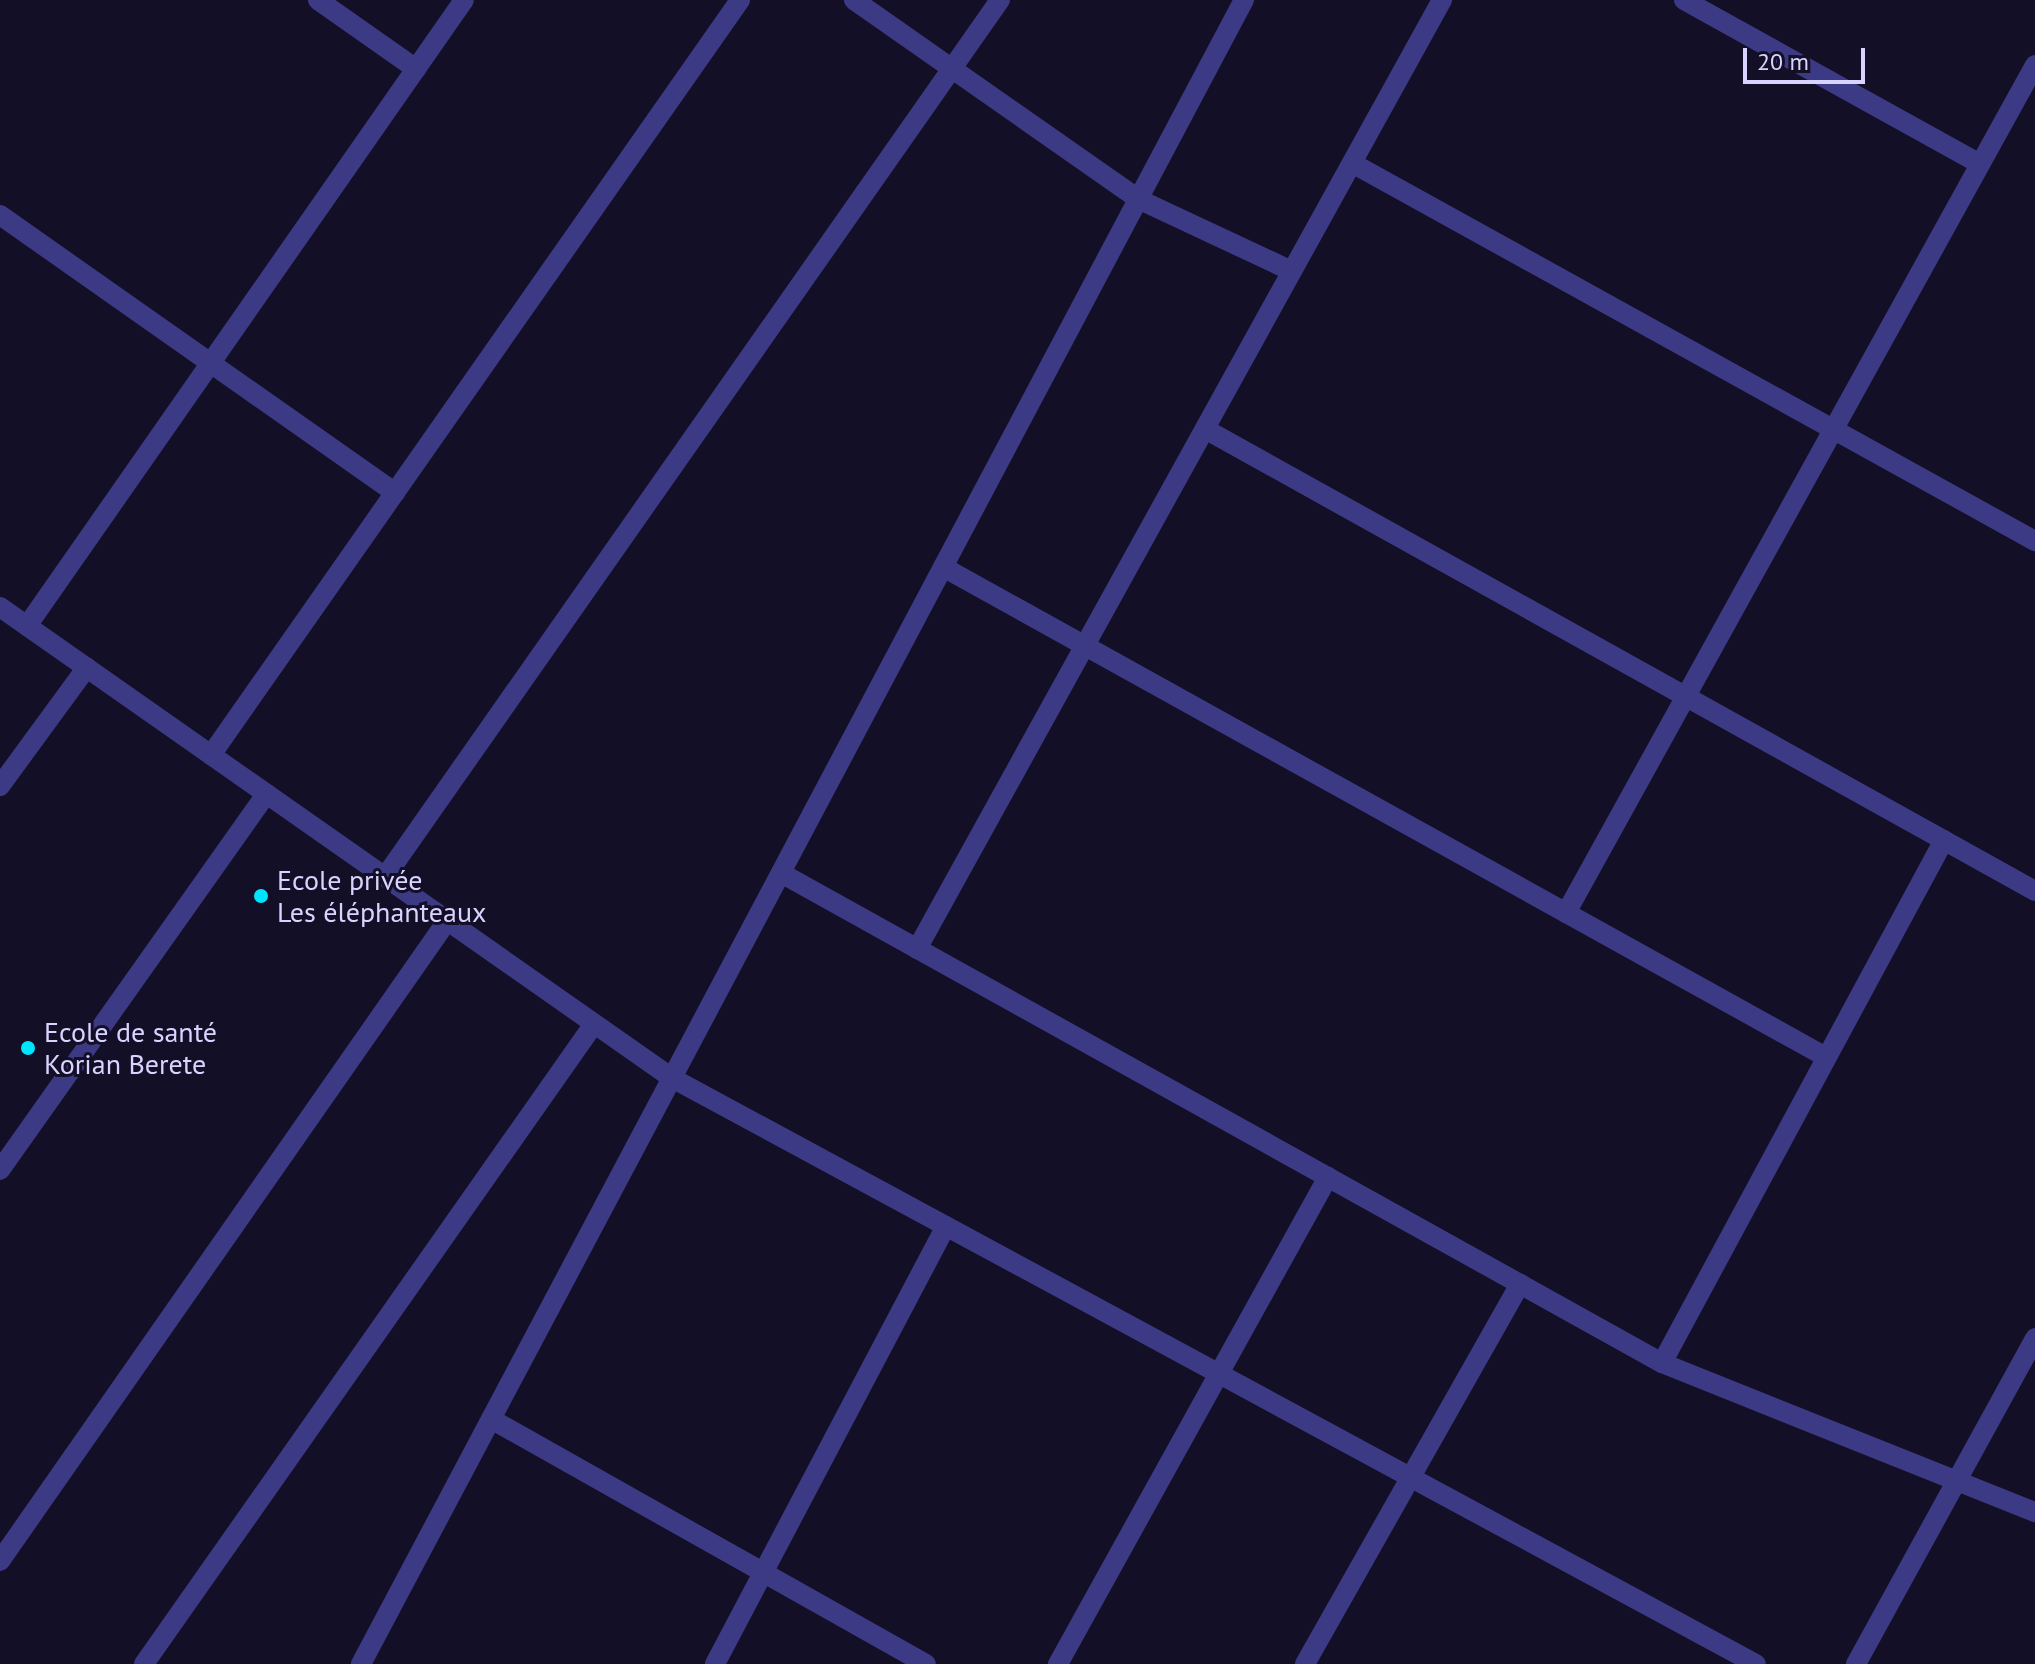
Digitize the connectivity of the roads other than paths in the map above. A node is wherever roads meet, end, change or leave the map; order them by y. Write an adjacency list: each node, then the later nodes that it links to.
1 (318, 0): 10 (street)
2 (464, 0): 10 (street)
3 (740, 0): 20 (street)
4 (854, 0): 11 (street)
5 (1000, 0): 11 (street)
6 (1244, 0): 14 (street)
7 (1442, 0): 12 (street)
8 (1684, 0): 13 (street)
9 (2035, 65): 13 (street)
10 (416, 69): 17 (street)
11 (952, 69): 14 (street); 33 (street)
12 (1352, 163): 16 (street); 19 (street)
13 (1980, 164): 19 (street)
14 (1138, 199): 16 (street); 22 (street)
15 (0, 215): 17 (street)
16 (1292, 271): 18 (street)
17 (211, 363): 20 (street); 24 (street)
18 (1205, 429): 25 (street); 27 (street)
19 (1833, 429): 21 (street); 27 (street)
20 (395, 493): 28 (street)
21 (2035, 541)
22 (943, 567): 25 (street); 32 (street)
23 (0, 607): 24 (street)
24 (27, 626): 26 (street)
25 (1085, 646): 35 (street); 37 (street)
26 (87, 667): 28 (street); 29 (street)
27 (1686, 696): 31 (street); 35 (street)
28 (211, 755): 30 (street)
29 (0, 786)
30 (266, 794): 33 (street); 41 (street)
31 (1944, 840): 34 (street); 39 (street)
32 (781, 873): 37 (street); 40 (street)
33 (385, 877): 36 (street)
34 (2035, 891)
35 (1566, 913): 39 (street)
36 (447, 921): 38 (street); 52 (street)
37 (917, 949): 42 (street)
38 (594, 1024): 40 (street); 54 (street)
39 (1826, 1057): 46 (street)
40 (672, 1078): 43 (street); 48 (street)
41 (0, 1170)
42 (1328, 1177): 44 (street); 47 (street)
43 (946, 1226): 47 (street); 53 (street)
44 (1520, 1284): 46 (street); 50 (street)
45 (2035, 1338): 49 (street)
46 (1662, 1363): 49 (street)
47 (1219, 1374): 50 (street); 58 (street)
48 (491, 1419): 53 (street); 55 (street)
49 (1958, 1477): 51 (street); 61 (street)
50 (1411, 1478): 59 (street); 60 (street)
51 (2035, 1512)
52 (0, 1561)
53 (763, 1572): 56 (street); 57 (street)
54 (144, 1664)
55 (361, 1664)
56 (715, 1664)
57 (926, 1664)
58 (1058, 1664)
59 (1305, 1664)
60 (1756, 1664)
61 (1856, 1664)

